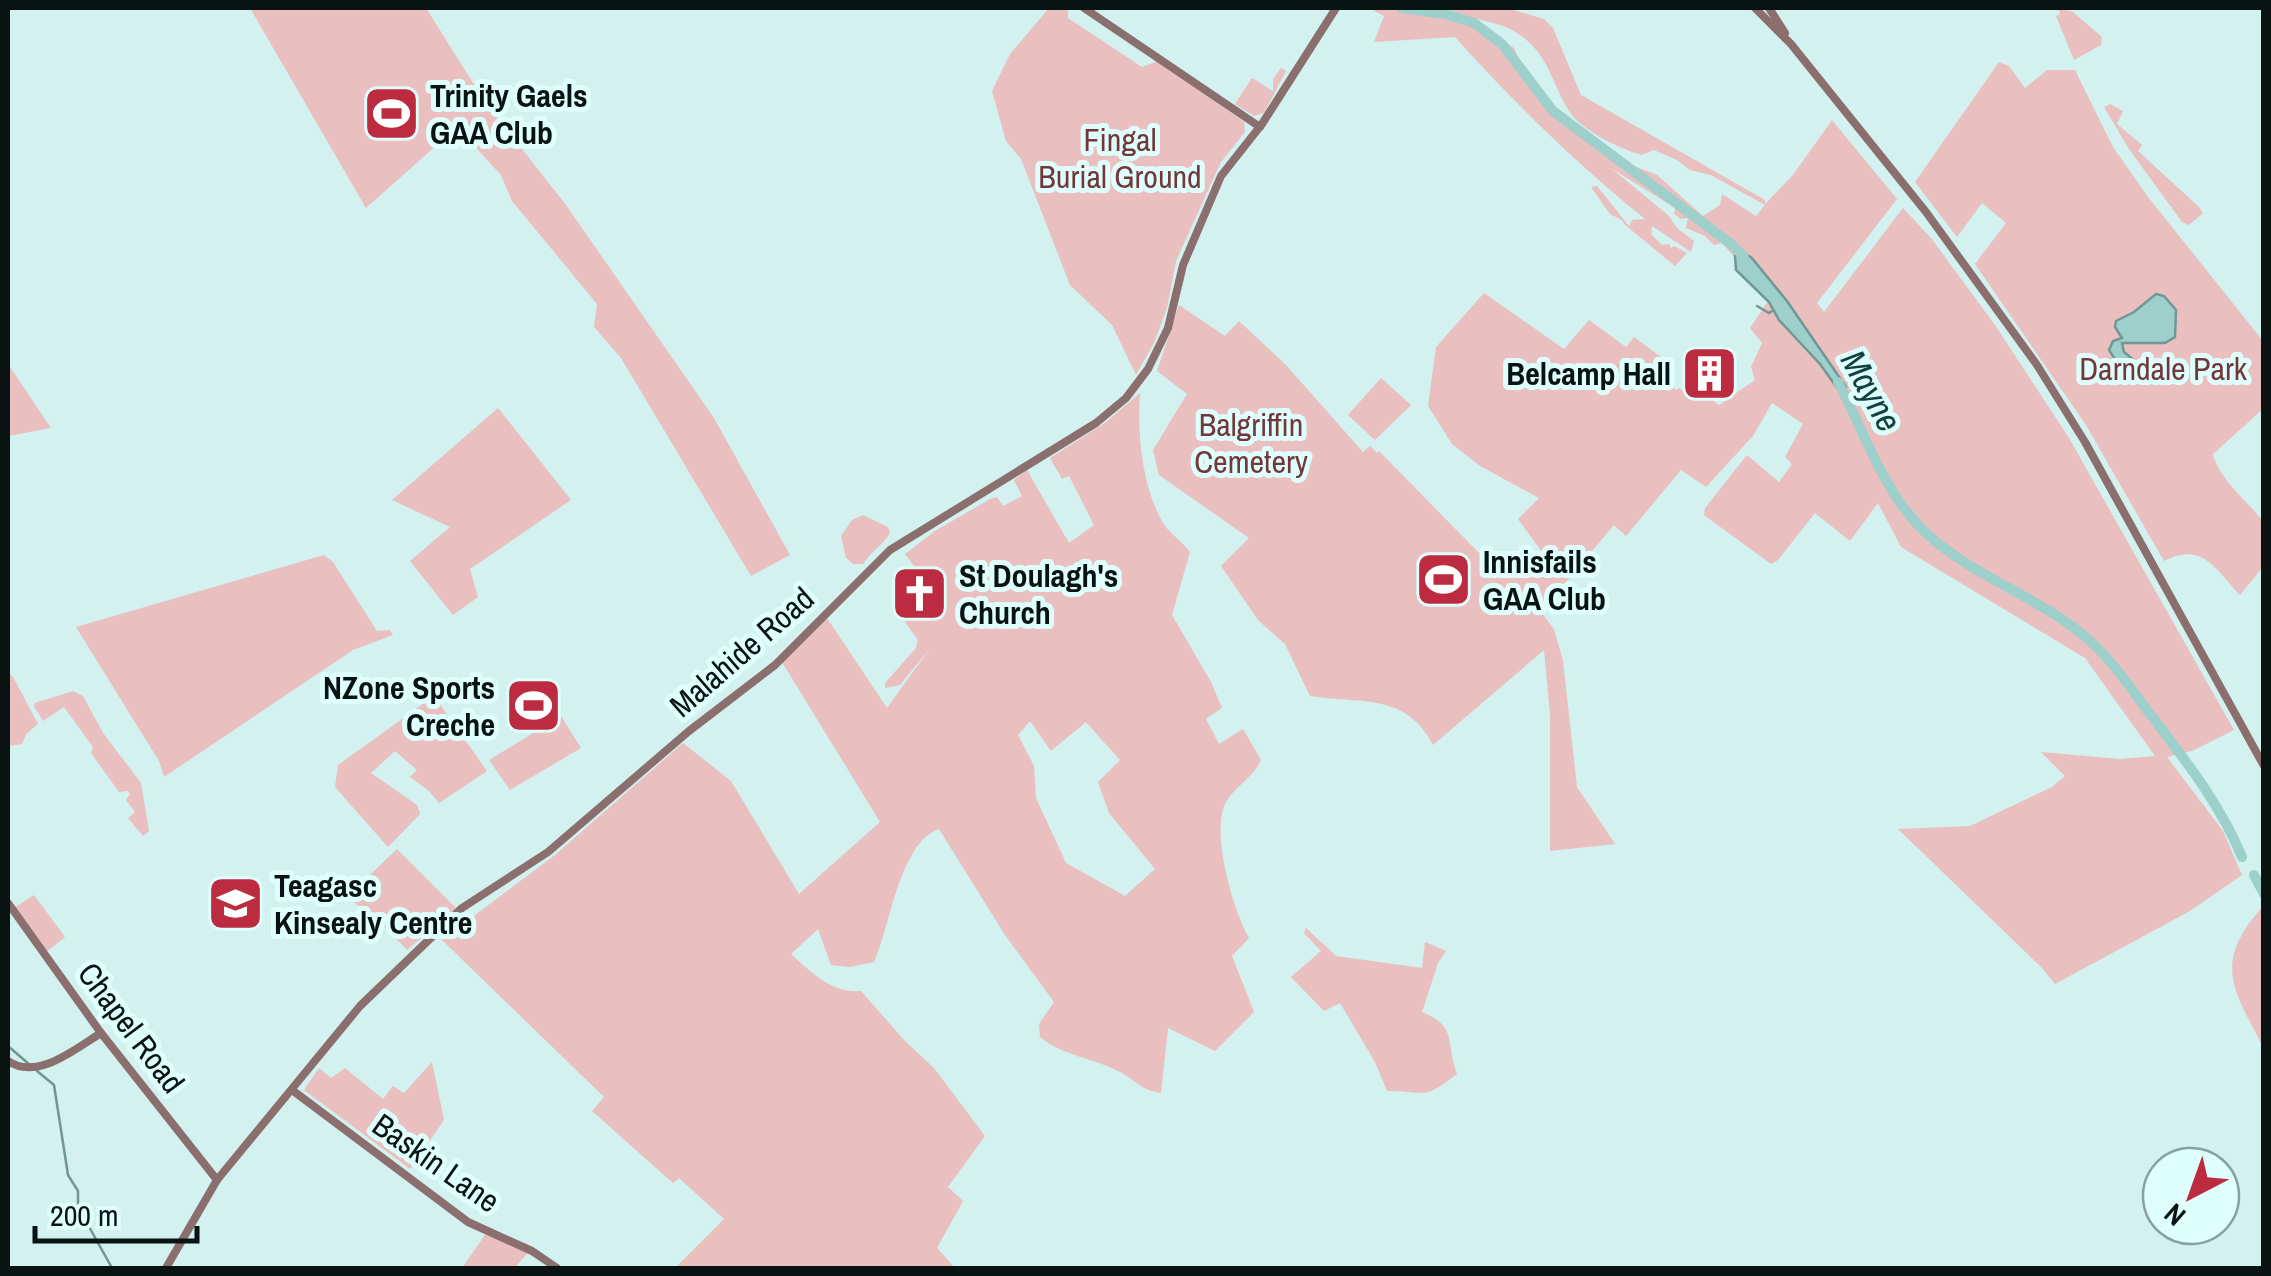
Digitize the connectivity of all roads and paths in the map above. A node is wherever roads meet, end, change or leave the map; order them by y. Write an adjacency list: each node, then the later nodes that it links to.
1 (1084, 8): 6 (main road)
2 (1336, 8): 6 (main road, Malahide Road)
3 (1756, 8): 5 (main road)
4 (1769, 8): 5 (main road)
5 (1791, 44): 7 (main road)
6 (1260, 127): 11 (main road, Malahide Road)
7 (2264, 766)
8 (8, 903): 9 (main road, Chapel Road)
9 (101, 1034): 10 (main road); 12 (main road, Chapel Road)
10 (8, 1061)
11 (292, 1090): 12 (main road, Malahide Road); 14 (main road, Baskin Lane)
12 (217, 1180): 13 (main road, Malahide Road)
13 (166, 1268)
14 (557, 1268)

